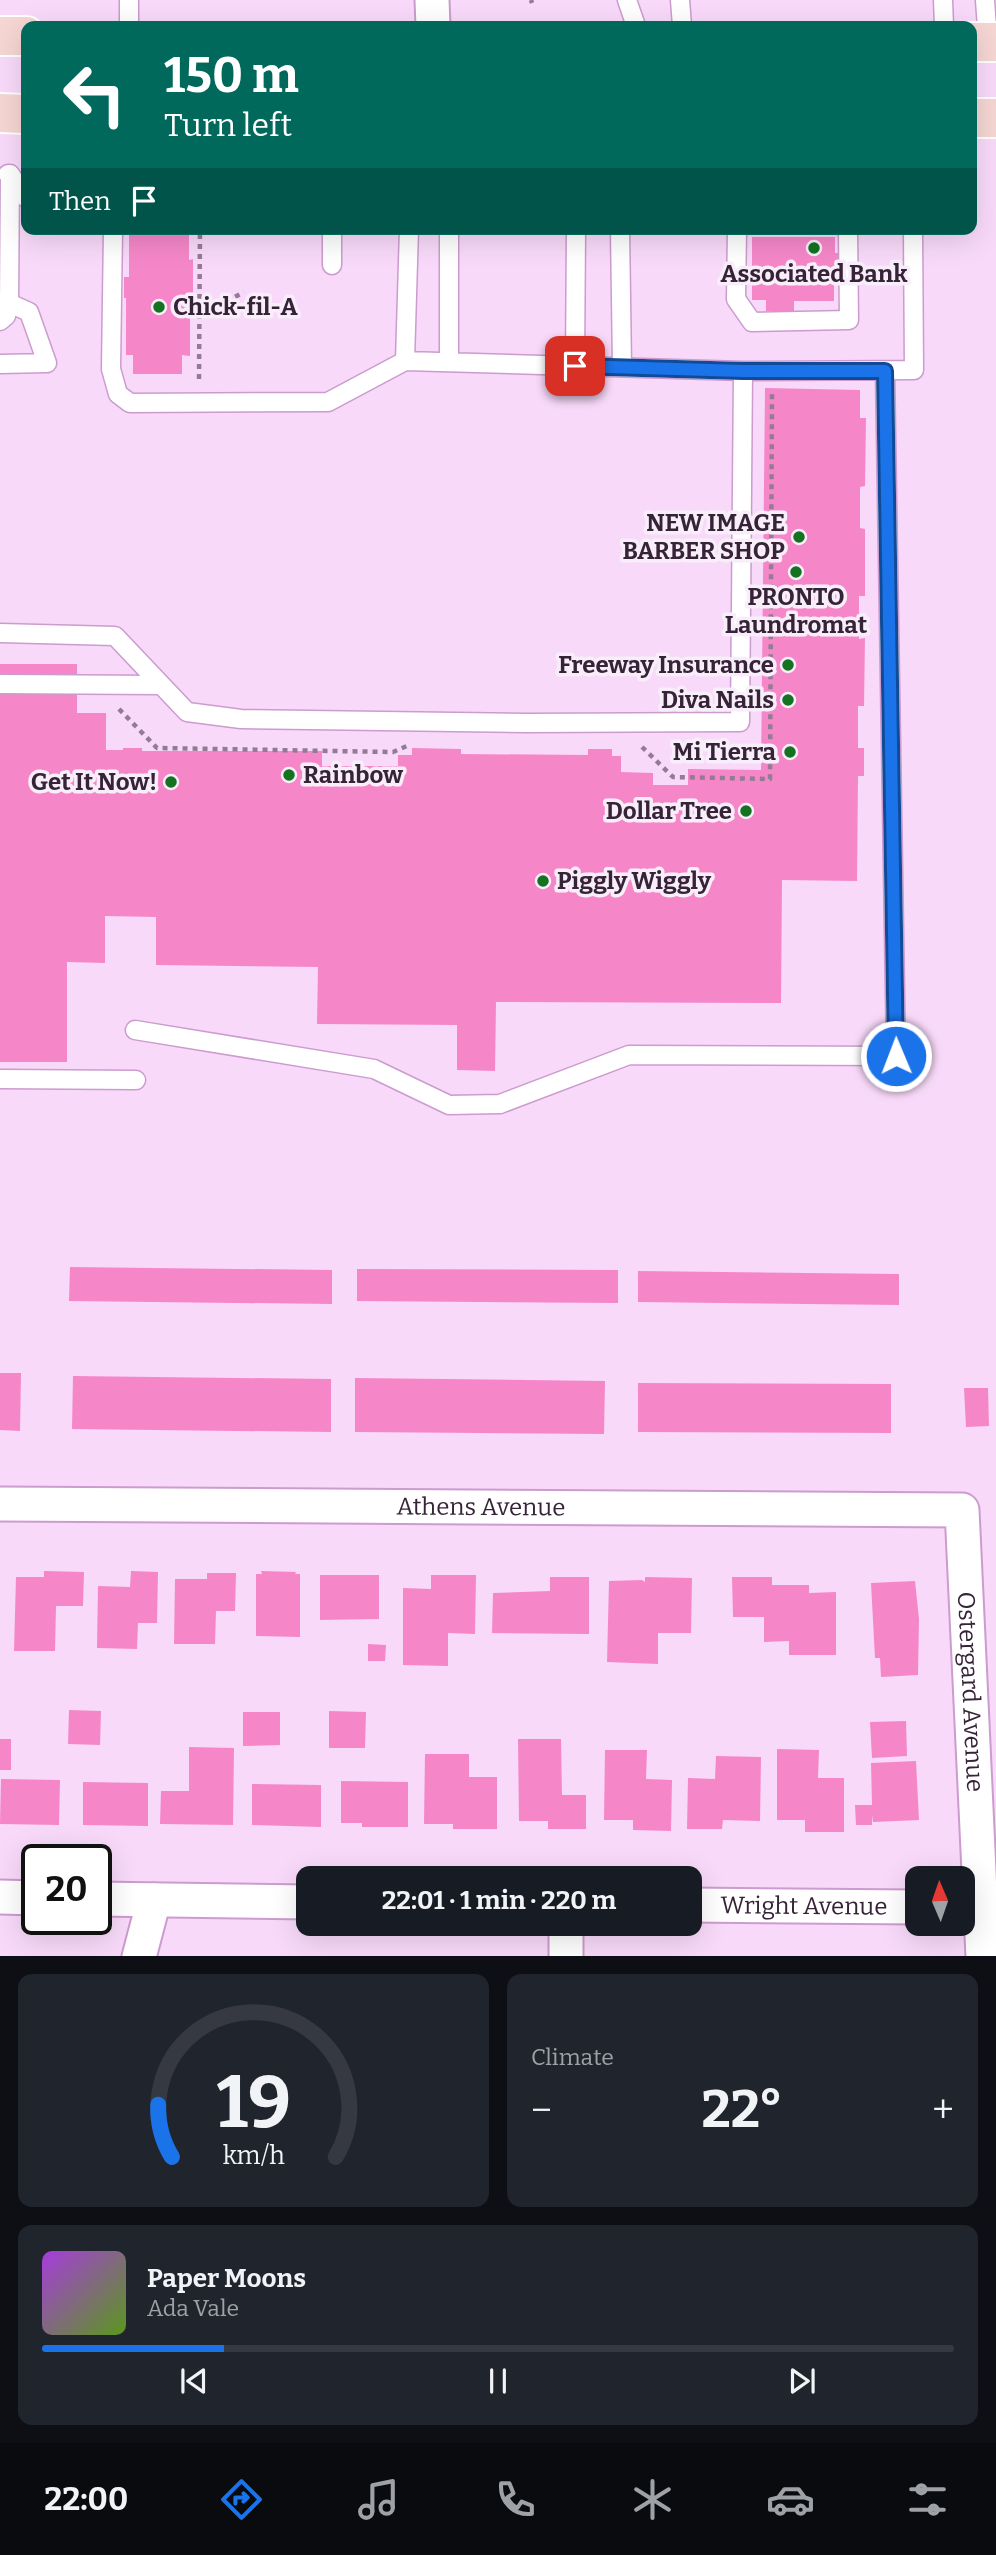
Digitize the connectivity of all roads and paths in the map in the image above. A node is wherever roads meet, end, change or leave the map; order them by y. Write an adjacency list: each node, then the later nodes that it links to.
1 (129, 0): 7 (lane)
2 (432, 0): 8 (street)
3 (627, 0): 9 (lane)
4 (680, 0): 10 (lane)
5 (943, 0): 11 (lane)
6 (985, 0): 14 (lane)
7 (129, 21)
8 (433, 21)
9 (634, 21)
10 (682, 21)
11 (944, 21)
12 (0, 36): 13 (main road)
13 (21, 36)
14 (985, 42)
15 (0, 113): 16 (main road)
16 (21, 114)
17 (977, 118): 18 (main road)
18 (996, 118)
19 (5, 174): 20 (lane); 33 (lane)
20 (21, 192)
21 (113, 235): 44 (lane)
22 (199, 235): 34 (path)
23 (332, 235): 31 (lane)
24 (408, 235): 36 (lane)
25 (449, 235): 37 (lane)
26 (576, 235): 39 (lane)
27 (620, 235): 40 (lane)
28 (737, 235): 29 (lane)
29 (848, 235)
30 (913, 235): 42 (lane)
31 (332, 265)
32 (244, 292): 34 (path)
33 (4, 303): 35 (lane); 38 (lane)
34 (200, 316): 44 (path)
35 (0, 321)
36 (405, 361): 37 (lane); 44 (lane)
37 (449, 362): 39 (lane)
38 (0, 364)
39 (575, 366): 40 (lane)
40 (621, 368): 41 (lane)
41 (743, 371): 42 (lane); 47 (lane)
42 (885, 371): 51 (lane)
43 (772, 394): 50 (path)
44 (199, 403)
45 (0, 632): 47 (lane)
46 (0, 684): 47 (lane)
47 (160, 685)
48 (117, 707): 49 (path)
49 (416, 742)
50 (639, 744)
51 (135, 1030)
52 (0, 1079): 53 (lane)
53 (136, 1080)
54 (0, 1504): 55 (street, Athens Avenue)
55 (962, 1510): 63 (street, Ostergard Avenue)
56 (0, 1897): 57 (street)
57 (21, 1898)
58 (112, 1899): 59 (street)
59 (153, 1900): 60 (street); 65 (street)
60 (296, 1902)
61 (702, 1905): 62 (street, Wright Avenue)
62 (905, 1907)
63 (980, 1907): 67 (street, Ostergard Avenue)
64 (566, 1936): 66 (street)
65 (139, 1956)
66 (566, 1956)
67 (983, 1956)

